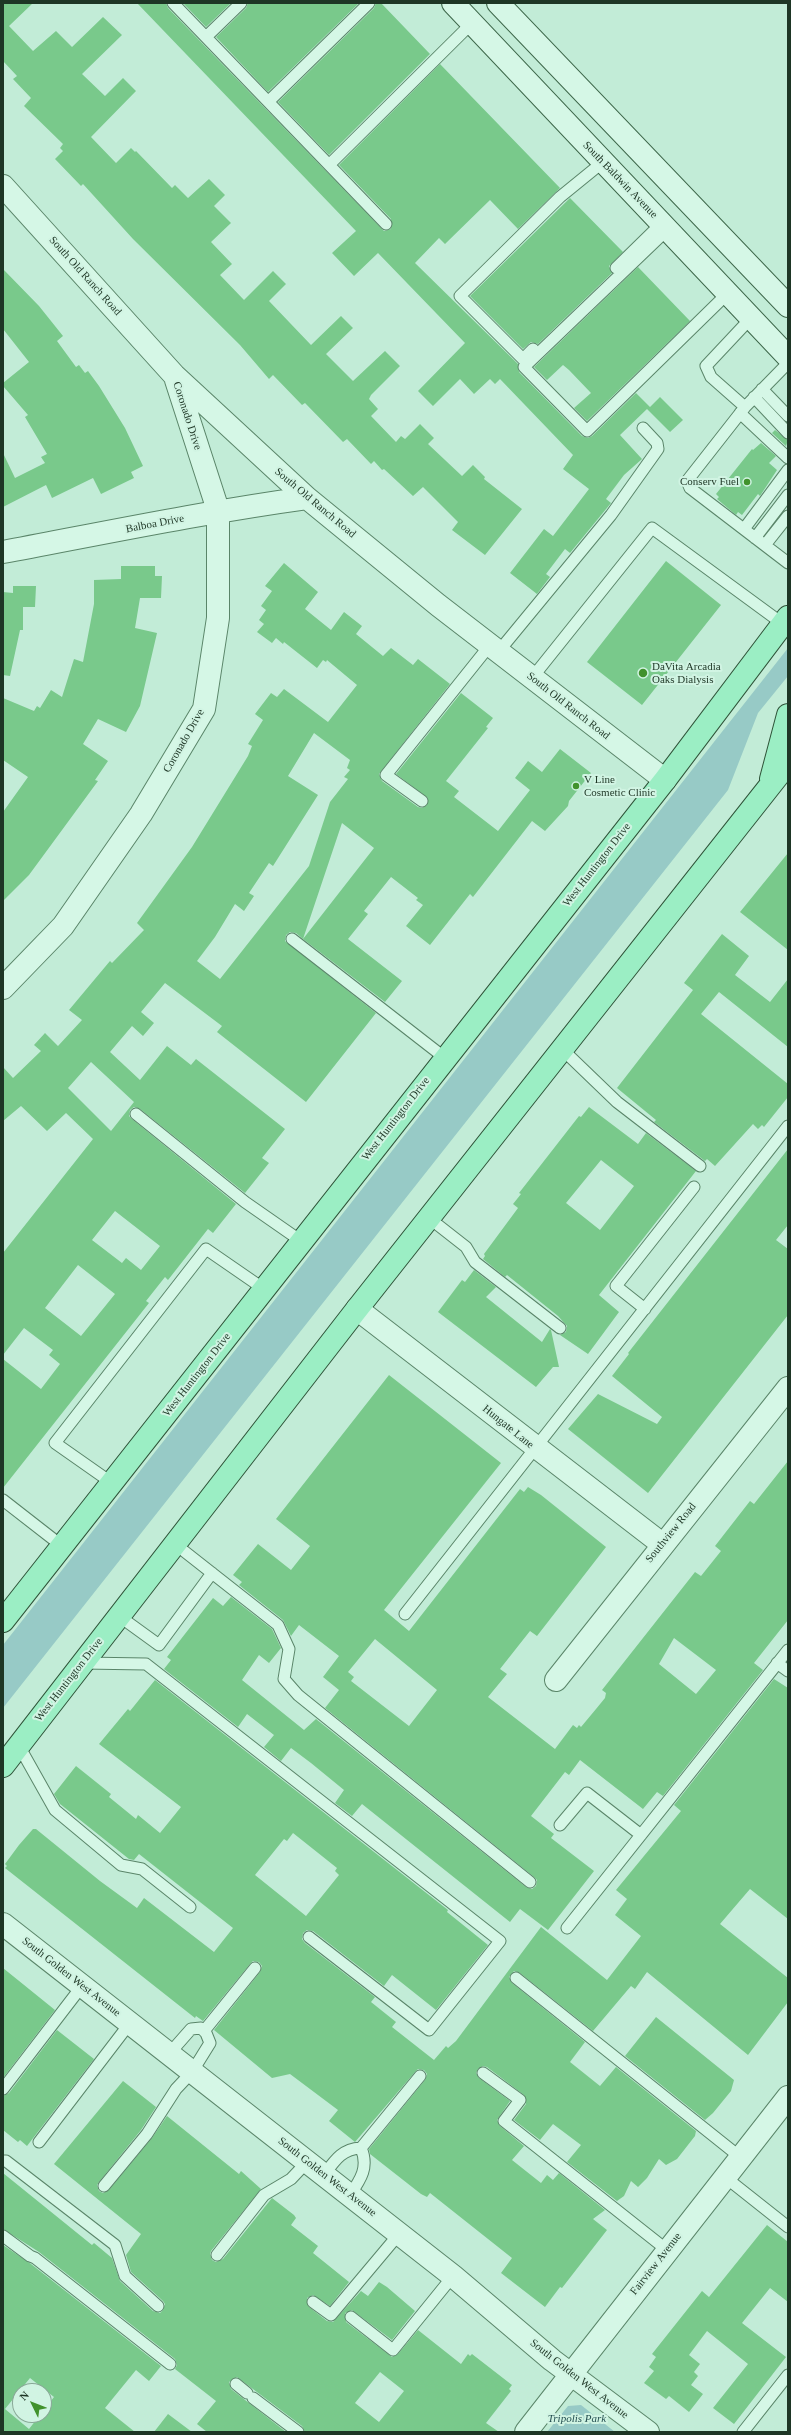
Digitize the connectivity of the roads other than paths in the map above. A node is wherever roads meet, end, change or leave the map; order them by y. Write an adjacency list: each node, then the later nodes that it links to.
1 (173, 3): 7 (lane)
2 (241, 3): 7 (lane)
3 (369, 3): 8 (lane)
4 (453, 3): 6 (street, South Baldwin Avenue)
5 (498, 3): 15 (street)
6 (472, 23): 9 (street, South Baldwin Avenue); 10 (lane)
7 (206, 37): 8 (lane)
8 (269, 101): 10 (lane)
9 (603, 162): 13 (street, South Baldwin Avenue); 13 (lane)
10 (330, 164): 12 (lane)
11 (3, 186): 19 (street, South Old Ranch Road)
12 (386, 224)
13 (665, 226): 14 (street, South Baldwin Avenue); 14 (lane)
14 (728, 293): 16 (street, South Baldwin Avenue)
15 (788, 306)
16 (751, 318): 17 (street, South Baldwin Avenue); 21 (lane)
17 (788, 356)
18 (788, 363): 20 (lane)
19 (174, 375): 28 (street, South Old Ranch Road); 29 (street, Coronado Drive)
20 (758, 393): 21 (lane); 22 (lane); 24 (lane)
21 (742, 410): 25 (lane); 31 (lane)
22 (788, 416)
23 (643, 428): 37 (lane)
24 (788, 433)
25 (788, 458)
26 (788, 470): 31 (lane)
27 (788, 495): 32 (lane)
28 (306, 498): 29 (street, Balboa Drive); 37 (street, South Old Ranch Road)
29 (218, 510): 34 (street, Balboa Drive); 45 (street, Coronado Drive)
30 (788, 516): 33 (lane)
31 (744, 529): 32 (lane)
32 (755, 538): 33 (lane)
33 (765, 546): 35 (lane)
34 (3, 552)
35 (788, 563)
36 (786, 621): 38 (lane); 41 (main road, West Huntington Drive)
37 (495, 648): 38 (street, South Old Ranch Road); 43 (lane)
38 (532, 678): 41 (street, South Old Ranch Road)
39 (788, 715): 42 (main road)
40 (788, 763): 42 (main road, West Huntington Drive)
41 (665, 780): 47 (main road, West Huntington Drive)
42 (769, 790): 46 (main road, West Huntington Drive)
43 (422, 801)
44 (292, 939): 47 (lane)
45 (3, 988)
46 (563, 1050): 50 (lane); 52 (main road, West Huntington Drive)
47 (445, 1058): 53 (main road, West Huntington Drive)
48 (136, 1114): 53 (lane)
49 (788, 1126): 56 (lane)
50 (700, 1166)
51 (694, 1187): 56 (lane)
52 (429, 1218): 55 (main road, West Huntington Drive); 57 (lane)
53 (301, 1241): 54 (main road, West Huntington Drive)
54 (264, 1289): 60 (main road, West Huntington Drive); 60 (lane)
55 (357, 1309): 59 (street, Hungate Lane); 62 (main road, West Huntington Drive)
56 (645, 1309): 59 (lane)
57 (560, 1328)
58 (788, 1388): 63 (street, Southview Road)
59 (535, 1449): 63 (street, Hungate Lane); 66 (lane)
60 (112, 1483): 64 (main road, West Huntington Drive)
61 (3, 1500): 64 (lane)
62 (175, 1544): 65 (lane); 67 (main road, West Huntington Drive)
63 (662, 1544): 73 (street, Southview Road)
64 (62, 1546): 68 (main road, West Huntington Drive)
65 (212, 1573): 67 (lane); 78 (lane)
66 (405, 1614)
67 (119, 1616): 70 (main road, West Huntington Drive)
68 (3, 1620)
69 (788, 1650): 71 (lane)
70 (82, 1663): 74 (main road, West Huntington Drive); 82 (lane)
71 (777, 1663): 72 (lane); 77 (lane)
72 (788, 1671)
73 (556, 1680)
74 (18, 1746): 75 (main road, West Huntington Drive); 79 (lane)
75 (3, 1766)
76 (560, 1825): 77 (lane)
77 (641, 1835): 81 (lane)
78 (530, 1882)
79 (190, 1907)
80 (3, 1924): 85 (street, South Golden West Avenue)
81 (567, 1928)
82 (309, 1938)
83 (255, 1968): 87 (lane)
84 (516, 1978): 96 (lane)
85 (82, 1986): 86 (street, South Golden West Avenue); 92 (lane)
86 (130, 2023): 88 (street, South Golden West Avenue); 94 (lane)
87 (204, 2030): 88 (lane); 89 (lane)
88 (169, 2054): 89 (street, South Golden West Avenue)
89 (192, 2072): 98 (street, South Golden West Avenue); 101 (lane)
90 (483, 2073): 106 (lane)
91 (420, 2076): 95 (lane)
92 (3, 2089)
93 (785, 2106): 96 (street, Fairview Avenue)
94 (39, 2142)
95 (361, 2148): 99 (lane); 102 (lane)
96 (740, 2157): 100 (street, Fairview Avenue)
97 (3, 2162): 110 (lane)
98 (307, 2162): 99 (street, South Golden West Avenue); 107 (lane)
99 (324, 2175): 102 (street, South Golden West Avenue)
100 (725, 2177): 103 (lane); 106 (street, Fairview Avenue)
101 (104, 2186)
102 (350, 2195): 104 (street, South Golden West Avenue)
103 (788, 2227)
104 (399, 2234): 108 (street, South Golden West Avenue); 109 (lane)
105 (3, 2236): 112 (lane)
106 (667, 2250): 113 (street, Fairview Avenue)
107 (217, 2255)
108 (453, 2276): 111 (lane); 113 (street, South Golden West Avenue)
109 (313, 2302)
110 (158, 2306)
111 (351, 2317)
112 (170, 2364)
113 (571, 2375): 117 (street, Fairview Avenue); 118 (street, South Golden West Avenue)
114 (788, 2375): 119 (lane)
115 (236, 2384): 116 (lane)
116 (298, 2432)
117 (526, 2432)
118 (648, 2432)
119 (743, 2432)

